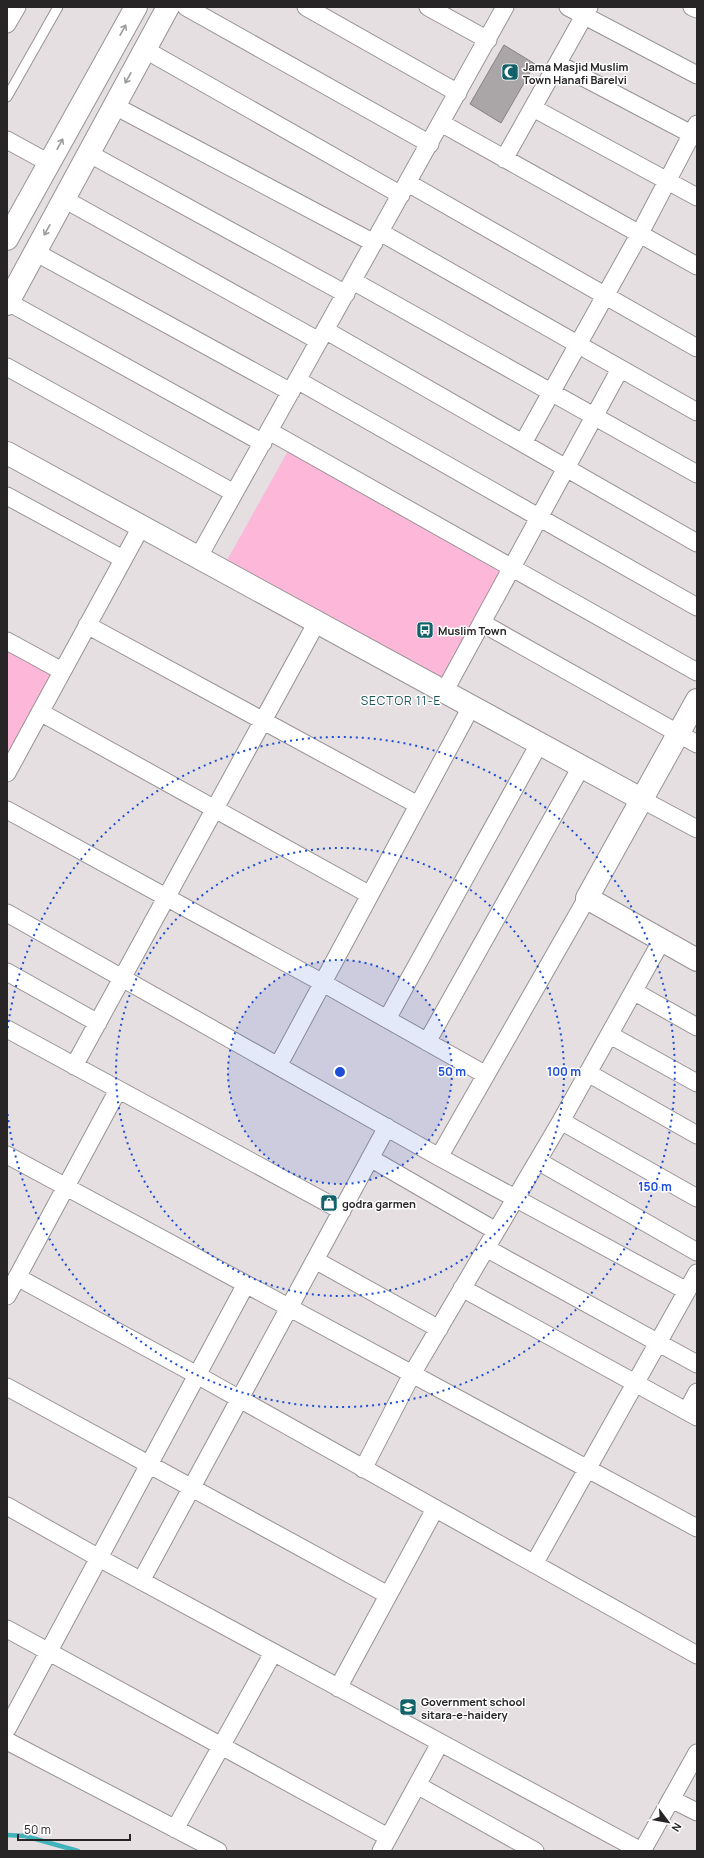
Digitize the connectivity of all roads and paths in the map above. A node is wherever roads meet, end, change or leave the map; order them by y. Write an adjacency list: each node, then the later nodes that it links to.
1 (17, 7): 13 (street)
2 (58, 7): 19 (lane)
3 (136, 7): 28 (street, one-way to 3)
4 (168, 7): 15 (street)
5 (186, 7): 25 (street)
6 (306, 7): 18 (street)
7 (428, 7): 14 (street)
8 (505, 7): 14 (street)
9 (568, 7): 12 (street)
10 (692, 7): 11 (street)
11 (697, 10)
12 (587, 11): 16 (street); 17 (street)
13 (7, 24)
14 (488, 40): 18 (street)
15 (144, 49): 20 (street, one-way to 20); 30 (street)
16 (558, 64): 21 (street); 23 (street)
17 (697, 75)
18 (458, 93): 22 (street)
19 (7, 97)
20 (114, 105): 26 (street); 34 (street)
21 (533, 108): 27 (street); 29 (street)
22 (441, 123): 25 (street); 27 (street)
23 (695, 132): 29 (street)
24 (7, 140): 28 (street)
25 (430, 144): 30 (street)
26 (88, 153): 32 (street); 38 (street)
27 (504, 159): 33 (street)
28 (49, 164): 35 (street)
29 (667, 181): 31 (street); 33 (street)
30 (404, 189): 34 (street); 39 (street)
31 (697, 197)
32 (64, 199): 36 (street, one-way to 36); 41 (street)
33 (639, 235): 37 (street); 39 (street)
34 (377, 238): 38 (street); 42 (street)
35 (7, 240)
36 (35, 252): 40 (street); 46 (street)
37 (697, 266)
38 (349, 287): 41 (street); 47 (street)
39 (605, 296): 42 (street); 43 (street)
40 (8, 303): 50 (street)
41 (322, 336): 46 (street); 51 (street)
42 (578, 344): 45 (street); 47 (street)
43 (697, 348)
44 (7, 367): 55 (street)
45 (620, 368): 48 (street); 49 (street)
46 (294, 386): 50 (street); 57 (street)
47 (551, 392): 49 (street); 51 (street)
48 (697, 412)
49 (594, 416): 53 (street); 54 (street)
50 (266, 437): 55 (street); 62 (street)
51 (522, 443): 53 (street)
52 (7, 453): 58 (street)
53 (566, 468): 57 (street); 59 (street)
54 (697, 474)
55 (234, 493): 60 (street)
56 (7, 496): 61 (street)
57 (539, 518): 62 (street); 63 (street)
58 (141, 527): 60 (street); 61 (street)
59 (697, 543)
60 (198, 558): 64 (street)
61 (123, 559): 66 (street)
62 (512, 568): 65 (street); 69 (street)
63 (697, 607)
64 (317, 622): 70 (street); 74 (street)
65 (482, 623): 70 (street); 75 (street)
66 (88, 625): 68 (street); 74 (street)
67 (8, 643): 68 (street)
68 (62, 671): 73 (street)
69 (697, 672)
70 (444, 692): 72 (street)
71 (697, 700): 75 (street)
72 (471, 707): 76 (street); 81 (street)
73 (40, 712): 79 (street); 82 (street)
74 (263, 720): 81 (street); 82 (street)
75 (678, 734): 77 (street); 80 (street)
76 (539, 744): 78 (street); 95 (street)
77 (697, 744)
78 (581, 766): 80 (street); 100 (street)
79 (7, 773)
80 (641, 799): 84 (street); 87 (street)
81 (418, 805): 85 (street)
82 (214, 809): 85 (street); 86 (street)
83 (7, 810): 86 (street)
84 (697, 829)
85 (370, 895): 93 (street)
86 (165, 896): 92 (street); 93 (street)
87 (587, 898): 89 (street); 104 (street)
88 (7, 913): 92 (street)
89 (662, 940): 90 (street); 94 (street)
90 (697, 960)
91 (7, 972): 96 (street)
92 (122, 978): 96 (street); 102 (street)
93 (323, 983): 95 (street); 102 (street)
94 (635, 992): 97 (street); 99 (street)
95 (387, 1019): 100 (street)
96 (98, 1022): 101 (street)
97 (697, 1027)
98 (7, 1029): 101 (street)
99 (610, 1034): 103 (street); 105 (street)
100 (427, 1042): 104 (street)
101 (74, 1066): 106 (street)
102 (278, 1066): 108 (street)
103 (588, 1073): 107 (street); 109 (street)
104 (486, 1075): 111 (street)
105 (697, 1083)
106 (118, 1090): 114 (street); 117 (street)
107 (561, 1121): 113 (street); 116 (street)
108 (387, 1127): 111 (street); 112 (street)
109 (697, 1135)
110 (7, 1155): 114 (street)
111 (439, 1157): 115 (street)
112 (370, 1158): 117 (street); 118 (street)
113 (538, 1161): 115 (street); 120 (street)
114 (66, 1187): 123 (street); 124 (street)
115 (516, 1198): 118 (street); 126 (street)
116 (697, 1198)
117 (342, 1211): 121 (street)
118 (496, 1231): 119 (street)
119 (486, 1248): 125 (street); 130 (street)
120 (697, 1252)
121 (315, 1260): 128 (street); 129 (street)
122 (697, 1273): 126 (street)
123 (17, 1277): 127 (street); 133 (street)
124 (246, 1284): 128 (street); 133 (street)
125 (462, 1288): 129 (street); 134 (street)
126 (687, 1291): 130 (street)
127 (7, 1296)
128 (290, 1308): 132 (street); 137 (street)
129 (438, 1329): 132 (street)
130 (658, 1343): 131 (street); 134 (street)
131 (697, 1364)
132 (412, 1374): 140 (street); 141 (street)
133 (197, 1375): 137 (street); 139 (street)
134 (636, 1383): 138 (street); 141 (street)
135 (7, 1387): 139 (street)
136 (697, 1392): 138 (street)
137 (240, 1400): 140 (street); 142 (street)
138 (692, 1414)
139 (149, 1464): 142 (street); 146 (street)
140 (363, 1469): 144 (street)
141 (588, 1469): 145 (street); 147 (street)
142 (192, 1488): 148 (street); 149 (street)
143 (7, 1506): 146 (street)
144 (436, 1509): 147 (street); 149 (street)
145 (697, 1528)
146 (99, 1558): 148 (street); 151 (street)
147 (534, 1564): 153 (street)
148 (141, 1581): 152 (street)
149 (388, 1595): 154 (street)
150 (7, 1630): 151 (street)
151 (48, 1652): 155 (street); 158 (street)
152 (273, 1653): 154 (street); 158 (street)
153 (697, 1655)
154 (338, 1688): 157 (street)
155 (7, 1729)
156 (7, 1741): 163 (street)
157 (440, 1743): 160 (street); 167 (street)
158 (221, 1746): 163 (street); 164 (street)
159 (697, 1753): 161 (street)
160 (417, 1785): 164 (street); 166 (street)
161 (671, 1799): 162 (street); 167 (street)
162 (697, 1812)
163 (175, 1829): 165 (street)
164 (384, 1844)
165 (218, 1851)
166 (535, 1851)
167 (642, 1851)

